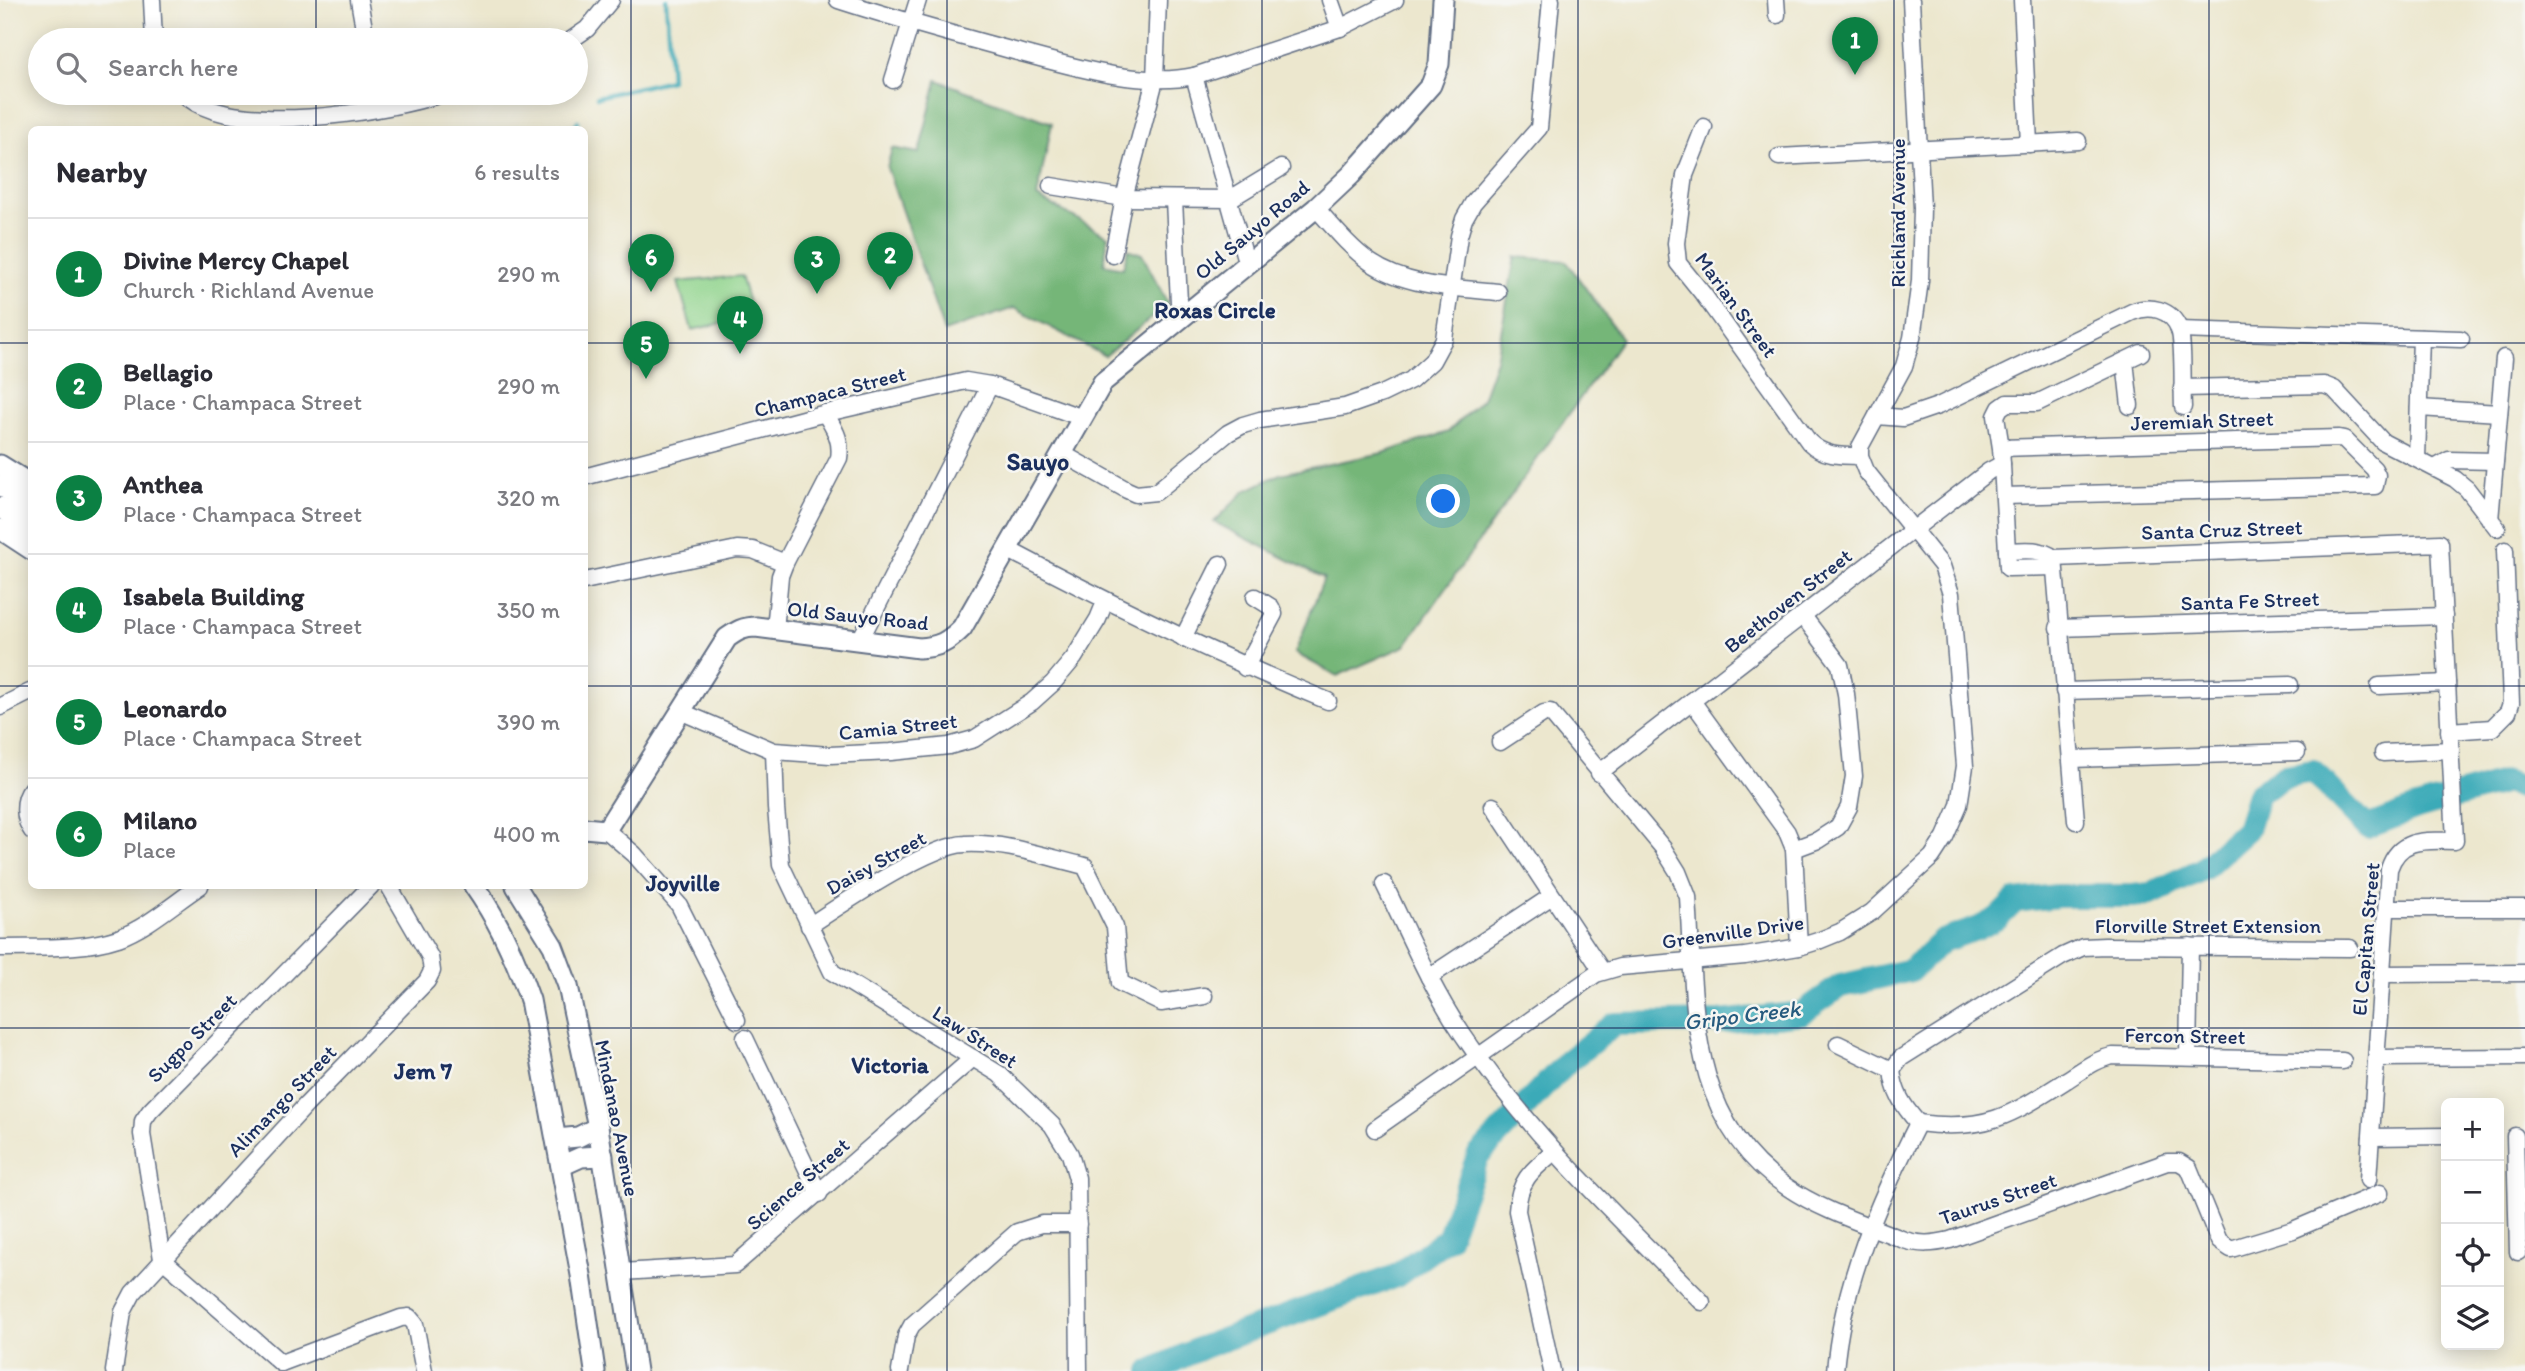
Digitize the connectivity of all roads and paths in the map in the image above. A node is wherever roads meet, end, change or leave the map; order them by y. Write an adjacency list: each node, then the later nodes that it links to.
1 (152, 0): 14 (street)
2 (359, 0): 15 (street)
3 (611, 0): 16 (street)
4 (838, 0): 13 (street)
5 (918, 0): 13 (street)
6 (1158, 0): 20 (street)
7 (1330, 0): 17 (street)
8 (1395, 0): 17 (street)
9 (1443, 0): 36 (main road, Old Sauyo Road)
10 (1552, 0): 39 (street)
11 (1911, 0): 29 (street, Richland Avenue)
12 (2022, 0): 28 (street)
13 (911, 23): 19 (street); 20 (street)
14 (153, 28)
15 (364, 28)
16 (588, 28)
17 (1340, 28): 18 (street)
18 (1194, 76): 20 (street); 34 (street)
19 (893, 80)
20 (1155, 80): 33 (street)
21 (202, 105): 25 (street)
22 (372, 105): 24 (street)
23 (397, 105): 24 (street)
24 (373, 111): 25 (street)
25 (268, 124)
26 (1704, 127): 58 (street, Marian Street)
27 (2078, 141): 28 (street)
28 (2029, 144): 29 (street)
29 (1920, 149): 30 (street); 55 (street, Richland Avenue)
30 (1779, 157)
31 (1281, 168): 34 (street)
32 (1051, 186): 33 (street)
33 (1124, 198): 35 (street); 37 (street)
34 (1230, 199): 35 (street); 38 (street)
35 (1174, 200): 41 (street)
36 (1316, 208): 38 (main road, Old Sauyo Road); 39 (street)
37 (1114, 255)
38 (1247, 265): 41 (main road, Old Sauyo Road)
39 (1451, 287): 40 (street); 57 (street)
40 (1498, 292)
41 (1186, 315): 56 (main road, Old Sauyo Road)
42 (2179, 330): 43 (street); 49 (street); 55 (street)
43 (2421, 338): 44 (street); 52 (street)
44 (2461, 339)
45 (2141, 354): 47 (street)
46 (2504, 358): 54 (street)
47 (2125, 361): 50 (street); 59 (street)
48 (990, 385): 53 (street, Champaca Street); 56 (street, Champaca Street); 89 (street)
49 (2182, 388): 51 (street); 60 (street)
50 (2130, 406)
51 (2183, 407)
52 (2418, 408): 54 (street); 60 (street)
53 (825, 413): 64 (street, Champaca Street); 79 (street)
54 (2499, 413): 61 (street)
55 (1877, 416): 58 (street, Richland Avenue)
56 (1083, 418): 57 (main road, Old Sauyo Road)
57 (1063, 454): 75 (main road, Old Sauyo Road)
58 (1860, 456): 72 (street, Greenville Drive)
59 (2002, 456): 67 (street); 67 (street, Jeremiah Street); 72 (street, Beethoven Street)
60 (2417, 458): 63 (street)
61 (2495, 461): 63 (street); 63 (street)
62 (0, 465): 65 (main road)
63 (2435, 468)
64 (588, 476)
65 (28, 482)
66 (0, 485): 68 (main road)
67 (2004, 496): 77 (street)
68 (28, 504)
69 (0, 507): 70 (main road)
70 (28, 525)
71 (0, 529): 74 (main road)
72 (1914, 530): 84 (street, Beethoven Street); 126 (street, Greenville Drive)
73 (2440, 543): 78 (street, Santa Cruz Street); 85 (street, El Capitan Street)
74 (28, 547)
75 (1007, 549): 83 (street); 89 (main road, Old Sauyo Road)
76 (2505, 550): 100 (street)
77 (2007, 551): 78 (street, Santa Cruz Street); 78 (street, Santa Cruz Street)
78 (2054, 563): 86 (street)
79 (785, 564): 81 (street); 87 (street)
80 (1220, 564): 88 (street)
81 (588, 579)
82 (1255, 597): 90 (street)
83 (1105, 602): 88 (street); 103 (street, Camia Street)
84 (1804, 615): 97 (street, Beethoven Street); 114 (street)
85 (2444, 616): 86 (street, Santa Fe Street); 91 (street, El Capitan Street)
86 (2058, 628): 94 (street)
87 (775, 630): 89 (main road, Old Sauyo Road); 99 (main road, Old Sauyo Road)
88 (1183, 638): 90 (street)
89 (860, 640)
90 (1245, 668): 96 (street)
91 (2447, 683): 93 (street); 100 (street, El Capitan Street)
92 (2290, 685): 94 (street)
93 (2379, 686)
94 (2064, 691): 106 (street)
95 (28, 693): 98 (street)
96 (1328, 701)
97 (1692, 701): 107 (street, Beethoven Street); 114 (street)
98 (0, 707)
99 (682, 712): 103 (street, Camia Street); 113 (main road, Old Sauyo Road)
100 (2449, 731): 102 (street, El Capitan Street)
101 (1500, 742): 107 (street, Taurus Street)
102 (2451, 750): 105 (street); 122 (street, El Capitan Street)
103 (774, 751): 124 (street)
104 (2297, 751): 106 (street)
105 (2383, 753)
106 (2071, 759): 110 (street)
107 (1599, 773): 129 (street, Taurus Street)
108 (28, 794): 111 (street)
109 (1493, 806): 121 (street)
110 (2076, 821)
111 (28, 825)
112 (588, 828): 113 (main road)
113 (606, 830): 135 (street)
114 (1794, 849): 126 (street)
115 (1384, 884): 133 (street)
116 (196, 889): 127 (street)
117 (368, 889): 162 (street, Sugpo Street)
118 (391, 889): 162 (street, Alimango Street)
119 (476, 889): 151 (main road)
120 (518, 889): 146 (main road, Mindanao Avenue)
121 (1552, 896): 130 (street); 133 (street)
122 (2387, 908): 123 (street); 132 (street, El Capitan Street)
123 (2525, 908)
124 (809, 926): 134 (street, Daisy Street); 141 (street, Law Street)
125 (2190, 946): 128 (street, Florville Street Extension); 139 (street); 144 (street, Florville Street Extension)
126 (1799, 947): 129 (street, Greenville Drive)
127 (0, 948)
128 (2350, 948)
129 (1692, 961): 130 (street, Greenville Drive); 160 (street, Taurus Street)
130 (1602, 971): 138 (street, Greenville Drive)
131 (2525, 973): 132 (street)
132 (2384, 974): 142 (street, El Capitan Street)
133 (1429, 977): 138 (street)
134 (1204, 996)
135 (737, 1020)
136 (745, 1038): 156 (street)
137 (1838, 1044): 144 (street)
138 (1478, 1057): 147 (street, Greenville Drive); 152 (street)
139 (2188, 1057): 143 (street, Fercon Street); 145 (street, Fercon Street)
140 (2525, 1057): 142 (street)
141 (973, 1058): 156 (street, Science Street); 159 (street, Law Street)
142 (2377, 1058): 150 (street, El Capitan Street)
143 (2343, 1061)
144 (1892, 1070): 145 (street)
145 (1918, 1123): 160 (street)
146 (598, 1127): 151 (main road); 153 (main road, Mindanao Avenue)
147 (1375, 1129)
148 (2441, 1136): 150 (street)
149 (2513, 1136): 158 (street)
150 (2371, 1137): 155 (street, El Capitan Street)
151 (556, 1139): 154 (main road)
152 (1554, 1152): 164 (street); 172 (street)
153 (603, 1156): 154 (main road); 163 (main road, Mindanao Avenue)
154 (561, 1166): 168 (main road)
155 (2368, 1180)
156 (819, 1194): 163 (street, Science Street)
157 (2380, 1194): 160 (street, Taurus Street)
158 (2521, 1214): 161 (street)
159 (1078, 1224): 170 (street); 171 (street, Law Street)
160 (1871, 1227): 173 (street)
161 (2518, 1252)
162 (162, 1259): 165 (street); 166 (street, Alimango Street)
163 (622, 1272): 169 (main road, Mindanao Avenue)
164 (1702, 1303)
165 (280, 1367): 167 (street)
166 (114, 1371)
167 (424, 1371)
168 (595, 1371)
169 (636, 1371)
170 (900, 1371)
171 (1079, 1371)
172 (1552, 1371)
173 (1835, 1371)

